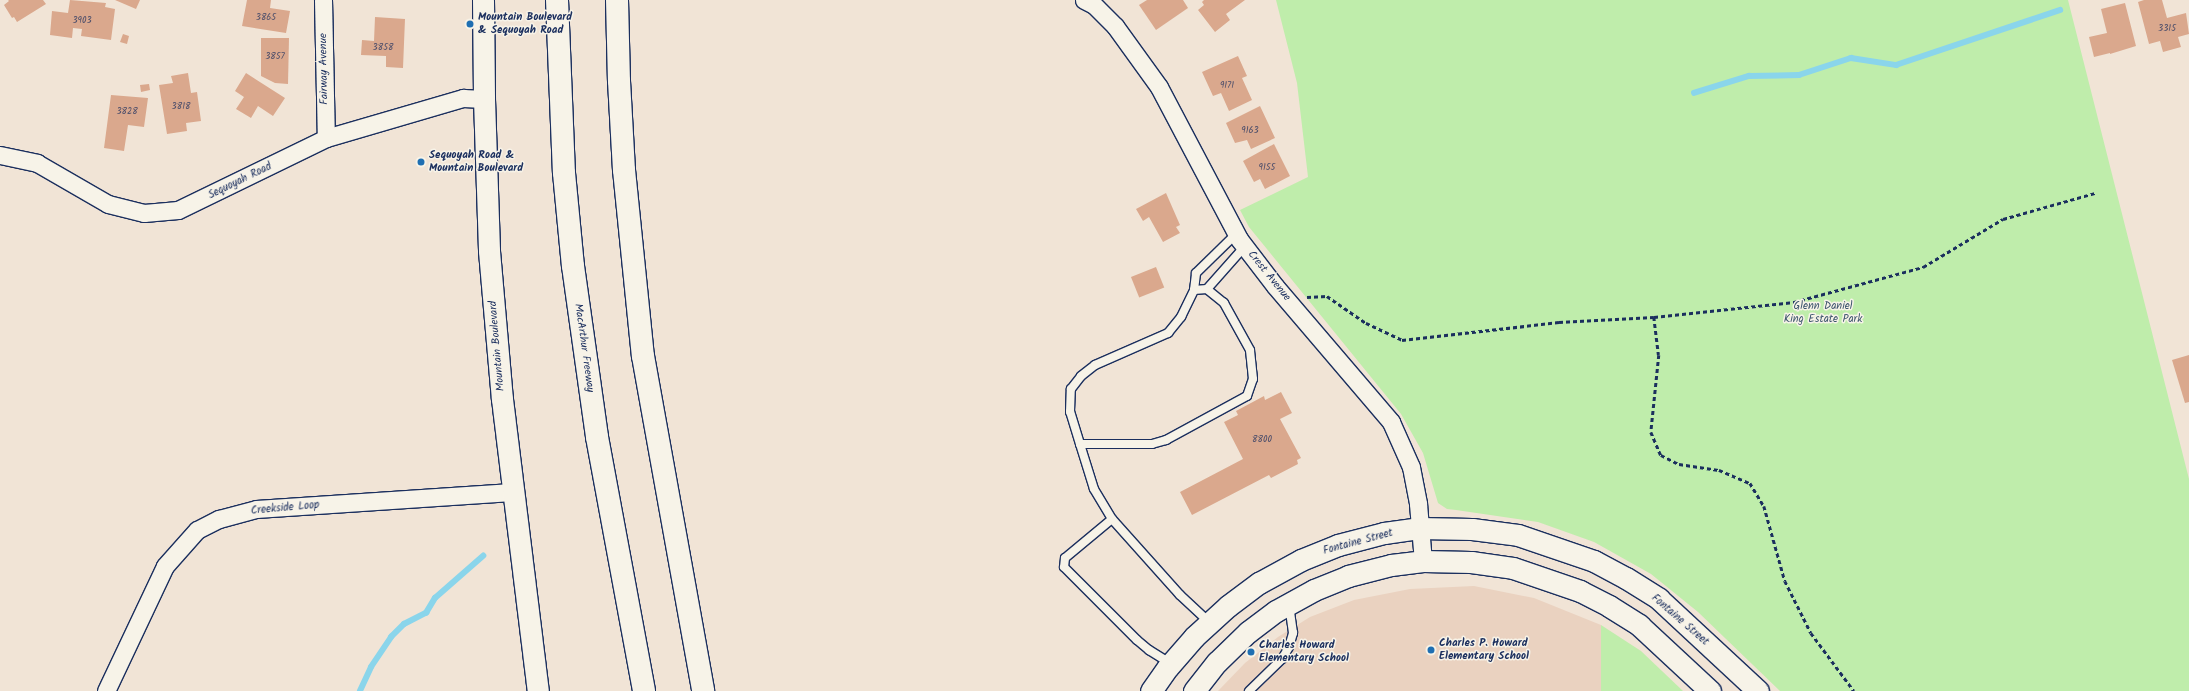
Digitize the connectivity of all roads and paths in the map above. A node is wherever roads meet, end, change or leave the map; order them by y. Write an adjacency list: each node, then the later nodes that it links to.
1 (323, 0): 7 (street, Fairway Avenue)
2 (483, 0): 6 (street, Mountain Boulevard)
3 (558, 0): 25 (highway, MacArthur Freeway)
4 (617, 0): 26 (highway)
5 (1092, 2): 10 (street, Crest Avenue)
6 (484, 99): 7 (street, Sequoyah Road); 16 (street, Mountain Boulevard)
7 (326, 138): 8 (street, Sequoyah Road)
8 (0, 155)
9 (2094, 193): 14 (path)
10 (1241, 240): 11 (lane); 12 (lane); 13 (street, Crest Avenue)
11 (1207, 289): 12 (lane); 15 (lane)
12 (1194, 290): 15 (lane)
13 (1286, 298): 14 (path); 18 (street, Crest Avenue)
14 (1654, 317): 32 (path)
15 (1080, 444): 17 (lane)
16 (514, 492): 23 (street, Creekside Loop); 24 (street, Mountain Boulevard)
17 (1112, 520): 21 (lane); 22 (lane)
18 (1419, 528): 19 (street, Crest Avenue); 21 (street, Fontaine Street); 31 (street, Fontaine Street)
19 (1423, 561): 20 (street); 30 (street)
20 (1288, 604): 28 (street); 29 (lane)
21 (1210, 622): 22 (street, Fontaine Street)
22 (1170, 664): 27 (street, Fontaine Street)
23 (106, 691)
24 (538, 691)
25 (644, 691)
26 (703, 691)
27 (1151, 691)
28 (1195, 691)
29 (1249, 691)
30 (1710, 691)
31 (1758, 691)
32 (1854, 691)

